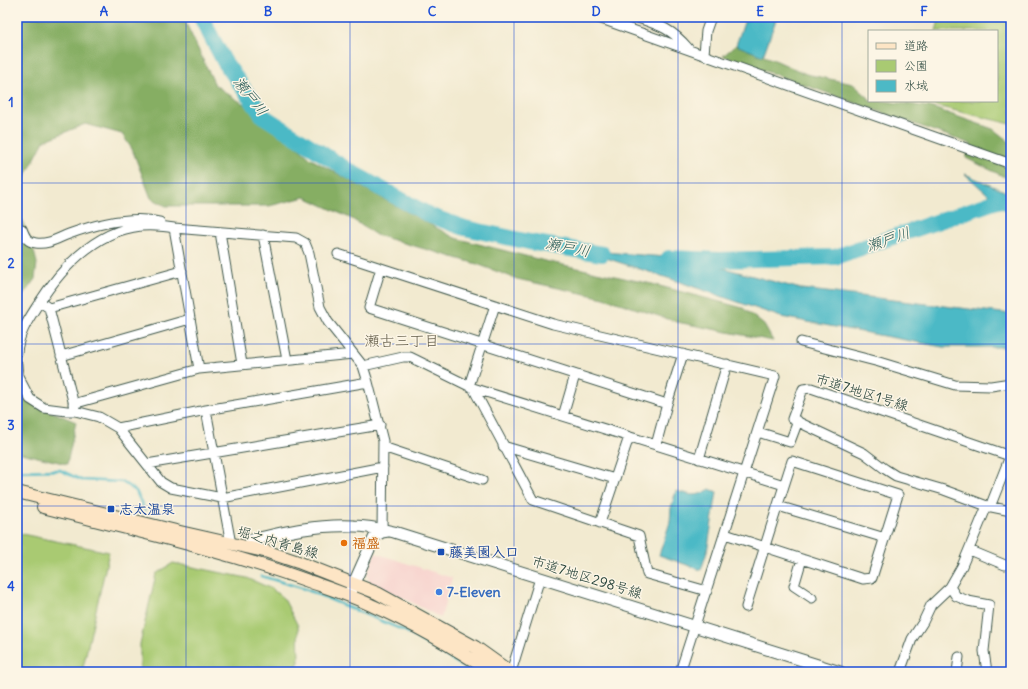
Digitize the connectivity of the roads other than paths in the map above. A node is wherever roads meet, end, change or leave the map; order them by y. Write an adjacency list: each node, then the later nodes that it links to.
1 (596, 17): 5 (street)
2 (635, 17): 4 (street)
3 (711, 17): 6 (street)
4 (662, 21): 5 (street)
5 (688, 49): 6 (street)
6 (704, 54): 7 (street)
7 (1011, 164)
8 (174, 228): 9 (street); 10 (street); 14 (street); 15 (street)
9 (22, 229)
10 (220, 232): 11 (street); 27 (street)
11 (264, 235): 22 (street); 25 (street)
12 (338, 254): 13 (street)
13 (381, 268): 16 (street); 20 (street)
14 (182, 271): 17 (street); 18 (street)
15 (40, 302): 17 (street); 21 (street)
16 (495, 305): 20 (street); 23 (street)
17 (49, 308): 24 (street)
18 (190, 319): 24 (street); 30 (street)
19 (800, 342): 33 (street)
20 (482, 345): 31 (street); 34 (street)
21 (17, 353)
22 (353, 354): 25 (street); 29 (street)
23 (684, 354): 28 (street); 35 (street)
24 (61, 356): 36 (street)
25 (287, 360): 27 (street)
26 (17, 364): 36 (street)
27 (242, 364): 30 (street)
28 (727, 364): 42 (street); 49 (street)
29 (363, 366): 32 (street); 34 (street)
30 (199, 369): 36 (street)
31 (575, 375): 35 (street); 38 (street)
32 (368, 382): 37 (street); 40 (street)
33 (1011, 383)
34 (471, 387): 38 (street); 45 (street)
35 (667, 404): 44 (street)
36 (74, 408): 41 (street)
37 (206, 410): 41 (street); 47 (street)
38 (563, 416): 43 (street)
39 (798, 421): 42 (street); 48 (street, 市道7地区1号線); 60 (street)
40 (380, 425): 46 (street); 47 (street)
41 (118, 428): 50 (street)
42 (758, 432): 52 (street)
43 (629, 437): 44 (street); 53 (street)
44 (656, 445): 49 (street)
45 (503, 446): 53 (street); 62 (street)
46 (383, 447): 51 (street); 54 (street)
47 (214, 454): 50 (street); 57 (street)
48 (1011, 455): 60 (street)
49 (699, 459): 52 (street)
50 (147, 464): 57 (street)
51 (383, 467): 57 (street); 63 (street)
52 (745, 473): 55 (street); 64 (street)
53 (614, 479): 62 (street)
54 (482, 480)
55 (784, 485): 59 (street); 65 (street)
56 (17, 492): 67 (main road, 堀之内青島線)
57 (222, 498): 67 (street)
58 (17, 500): 76 (main road, 堀之内青島線)
59 (778, 506): 65 (street); 68 (street)
60 (989, 507): 61 (street); 69 (street)
61 (1011, 511)
62 (600, 523): 75 (street)
63 (385, 531): 66 (street, 市道7地区298号線); 72 (street, 市道7地区298号線); 73 (street)
64 (725, 534): 68 (street); 75 (street)
65 (885, 538): 70 (street)
66 (251, 540)
67 (231, 544): 73 (main road, 堀之内青島線)
68 (765, 546): 70 (street); 78 (street)
69 (969, 550): 71 (street); 74 (street)
70 (802, 558): 77 (street)
71 (1005, 565)
72 (540, 578): 79 (street, 市道7地区298号線); 82 (street)
73 (354, 583): 76 (street); 82 (main road, 堀之内青島線)
74 (950, 587): 85 (street); 87 (street)
75 (707, 591): 79 (street)
76 (348, 596): 81 (main road, 堀之内青島線)
77 (812, 598)
78 (746, 608)
79 (696, 626): 83 (street); 84 (street, 市道7地区298号線)
80 (959, 657): 86 (street)
81 (491, 672)
82 (510, 672)
83 (680, 672)
84 (840, 672)
85 (900, 672)
86 (957, 672)
87 (987, 672)

